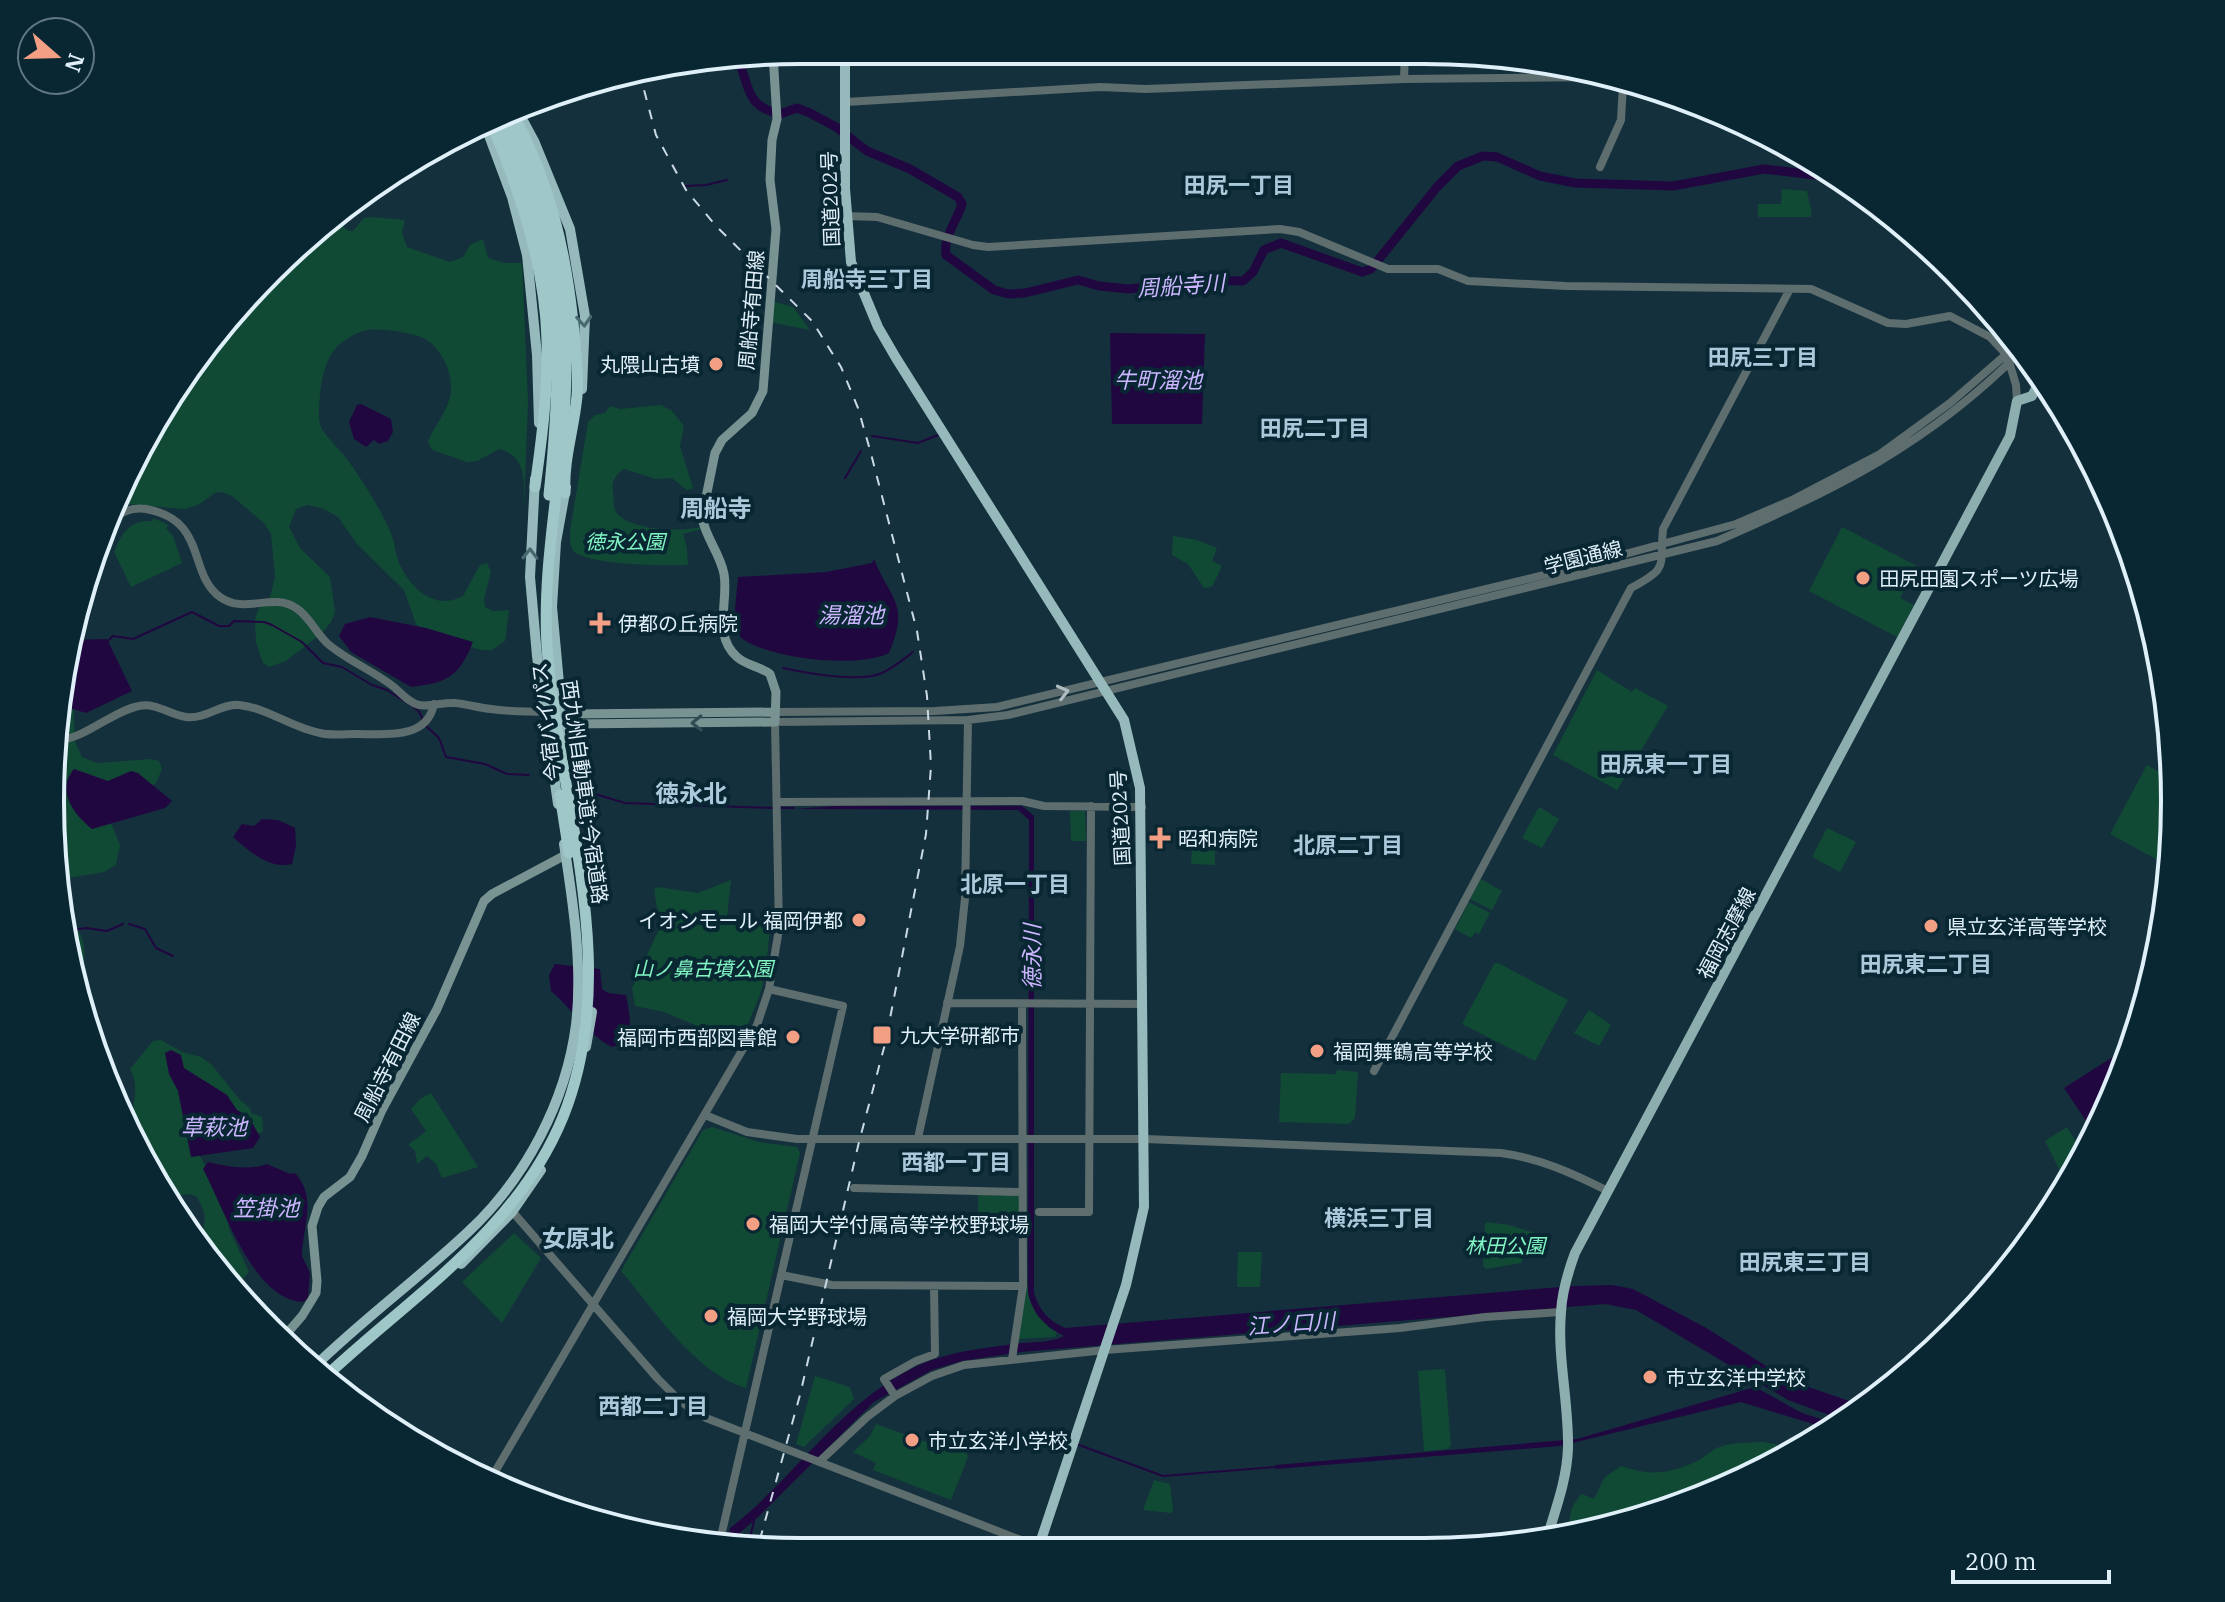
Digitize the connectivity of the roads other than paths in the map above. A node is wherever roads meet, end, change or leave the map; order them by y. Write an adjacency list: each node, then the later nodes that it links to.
1 (845, 64): 7 (highway, 国道202号)
2 (1405, 64): 5 (street)
3 (774, 65): 29 (main road, 周船寺有田線)
4 (1564, 77): 5 (street)
5 (1404, 79): 7 (street)
6 (1623, 91): 13 (street)
7 (846, 102): 14 (highway, 国道202号)
8 (519, 120): 22 (highway, one-way to 22)
9 (511, 124): 65 (highway, 西九州自動車道;今宿道路, bridge)
10 (502, 128): 64 (highway, 西九州自動車道;今宿道路, bridge)
11 (495, 131): 21 (highway)
12 (488, 134): 21 (highway, 今宿バイパス)
13 (1600, 167)
14 (846, 216): 15 (street); 25 (highway, 国道202号)
15 (1790, 289): 18 (street); 24 (street)
16 (2011, 354): 18 (street, 学園通線)
17 (2012, 356): 18 (street, 学園通線)
18 (2008, 358): 20 (street); 24 (street, 学園通線)
19 (2035, 390): 20 (main road)
20 (2017, 401): 51 (main road, 福岡志摩線)
21 (535, 487): 27 (highway, 今宿バイパス, one-way to 21)
22 (565, 493): 28 (highway, 今宿バイパス)
23 (123, 512): 26 (street)
24 (1664, 550): 25 (street, 学園通線); 43 (street)
25 (1104, 686): 29 (street, one-way to 25); 30 (street); 35 (highway, 国道202号)
26 (434, 704): 27 (street); 31 (street)
27 (545, 712): 28 (main road); 37 (highway, 今宿バイパス)
28 (561, 717): 29 (main road); 36 (highway, 今宿バイパス)
29 (775, 717): 30 (street); 34 (street)
30 (968, 720): 32 (street)
31 (67, 738)
32 (966, 806): 33 (street); 34 (street); 39 (street)
33 (1091, 806): 35 (street); 42 (street)
34 (777, 807): 38 (street)
35 (1142, 807): 41 (highway, 国道202号)
36 (581, 847): 37 (main road, 周船寺有田線); 53 (highway, 今宿バイパス)
37 (566, 855): 60 (main road, 周船寺有田線); 63 (highway, 今宿バイパス)
38 (769, 989): 44 (street); 46 (street)
39 (947, 1003): 40 (street); 45 (street)
40 (1022, 1004): 42 (street); 47 (street)
41 (1143, 1004): 42 (street); 48 (highway, 国道202号)
42 (1090, 1005): 49 (street)
43 (1374, 1071)
44 (705, 1115): 46 (street); 58 (street)
45 (918, 1138): 46 (street); 47 (street)
46 (812, 1139): 55 (street)
47 (1023, 1139): 49 (street); 52 (street)
48 (1145, 1139): 49 (street); 51 (street); 61 (highway, 国道202号)
49 (1090, 1140): 54 (street)
50 (854, 1188): 52 (street)
51 (1606, 1190): 59 (main road, 福岡志摩線)
52 (1022, 1192): 57 (street)
53 (512, 1211): 58 (street); 66 (highway, 今宿バイパス)
54 (1039, 1212)
55 (781, 1275): 56 (street); 68 (street)
56 (934, 1286): 57 (street); 67 (street)
57 (1023, 1286): 62 (street)
58 (593, 1306): 68 (street); 70 (street)
59 (1561, 1312): 61 (street); 71 (main road, 福岡志摩線)
60 (289, 1331)
61 (1106, 1348): 62 (street); 74 (highway, 国道202号)
62 (1012, 1359): 67 (street)
63 (321, 1360)
64 (327, 1365)
65 (335, 1372)
66 (335, 1372)
67 (895, 1396): 69 (street)
68 (744, 1434): 69 (street); 72 (street)
69 (819, 1462): 73 (street)
70 (495, 1471)
71 (1550, 1527)
72 (722, 1533)
73 (1014, 1538)
74 (1043, 1538)

